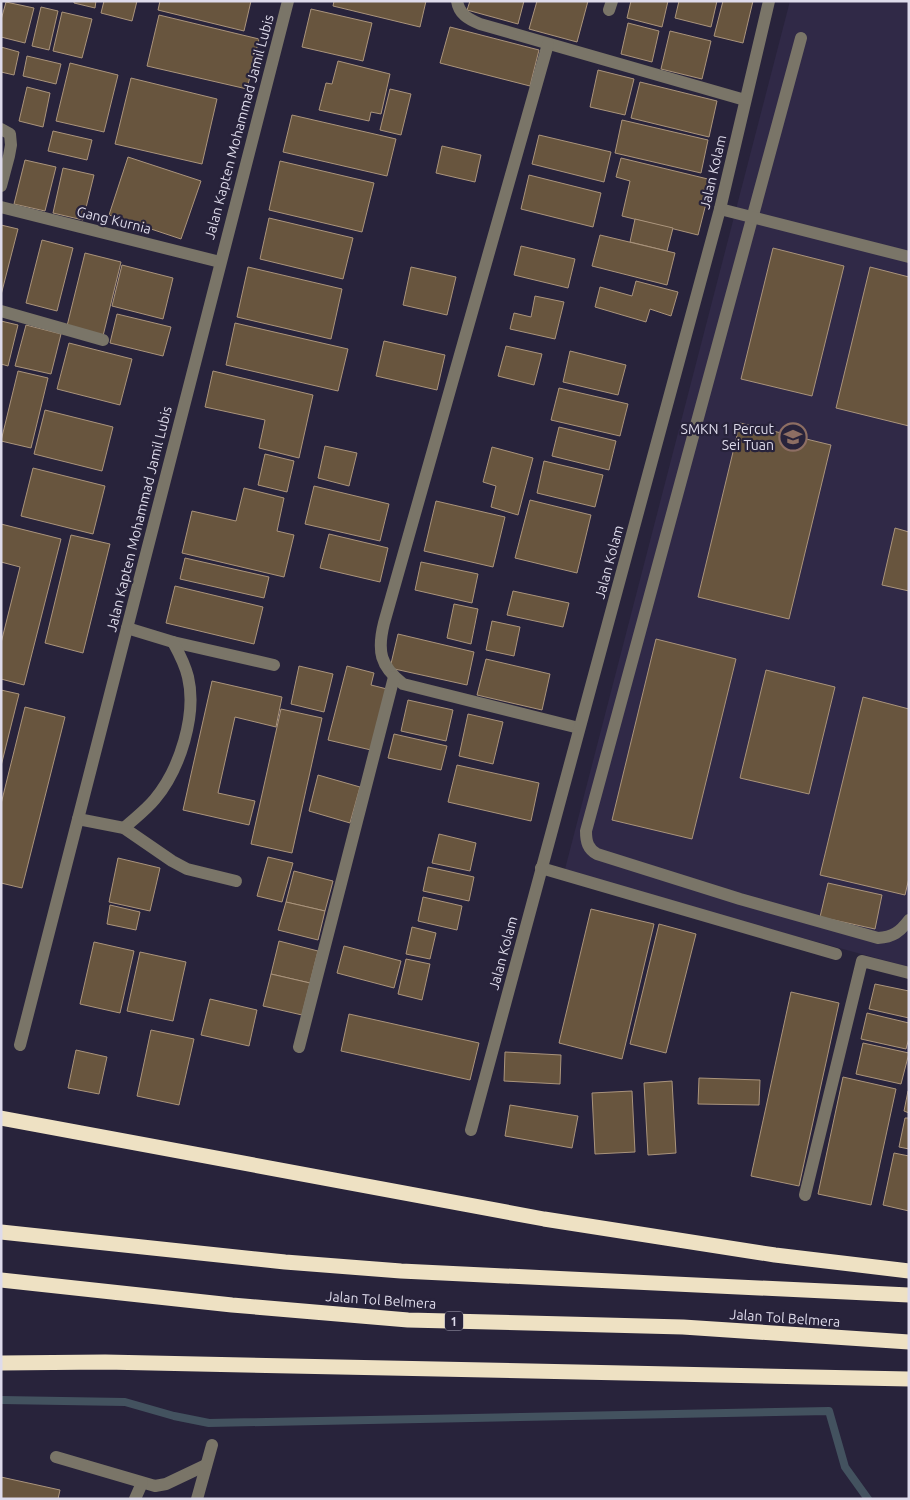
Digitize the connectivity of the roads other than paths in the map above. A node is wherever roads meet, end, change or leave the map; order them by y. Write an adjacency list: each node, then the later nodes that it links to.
1 (288, 1): 13 (street, Jalan Kapten Mohammad Jamil Lubis)
2 (457, 1): 5 (street)
3 (769, 1): 6 (street, Jalan Kolam)
4 (801, 38): 11 (street)
5 (548, 44): 6 (street); 19 (street)
6 (745, 100): 10 (street, Jalan Kolam)
7 (1, 129): 8 (street)
8 (1, 186)
9 (1, 207): 13 (street, Gang Kurnia)
10 (720, 209): 11 (street); 20 (street, Jalan Kolam)
11 (752, 217): 12 (street); 25 (street)
12 (909, 258)
13 (220, 262): 16 (street, Jalan Kapten Mohammad Jamil Lubis)
14 (1, 311): 15 (street)
15 (103, 340)
16 (127, 628): 17 (street); 21 (street, Jalan Kapten Mohammad Jamil Lubis)
17 (173, 642): 18 (street); 22 (street)
18 (274, 665)
19 (394, 677): 20 (street); 29 (street)
20 (579, 728): 23 (street, Jalan Kolam)
21 (78, 819): 22 (street); 28 (street, Jalan Kapten Mohammad Jamil Lubis)
22 (124, 828): 24 (street)
23 (541, 868): 26 (street); 31 (street, Jalan Kolam)
24 (236, 880)
25 (909, 920)
26 (836, 954)
27 (909, 973): 32 (street)
28 (20, 1045)
29 (299, 1047)
30 (1, 1118): 34 (highway)
31 (470, 1130)
32 (805, 1195)
33 (1, 1232): 36 (highway, Jalan Tol Belmera)
34 (909, 1271)
35 (1, 1280): 37 (highway, Jalan Tol Belmera / 1)
36 (909, 1295)
37 (909, 1342)
38 (1, 1363): 39 (highway)
39 (909, 1378)
40 (212, 1445): 42 (street)
41 (56, 1457): 43 (street)
42 (206, 1465): 43 (street); 45 (street)
43 (142, 1483): 44 (street)
44 (135, 1499)
45 (197, 1499)

